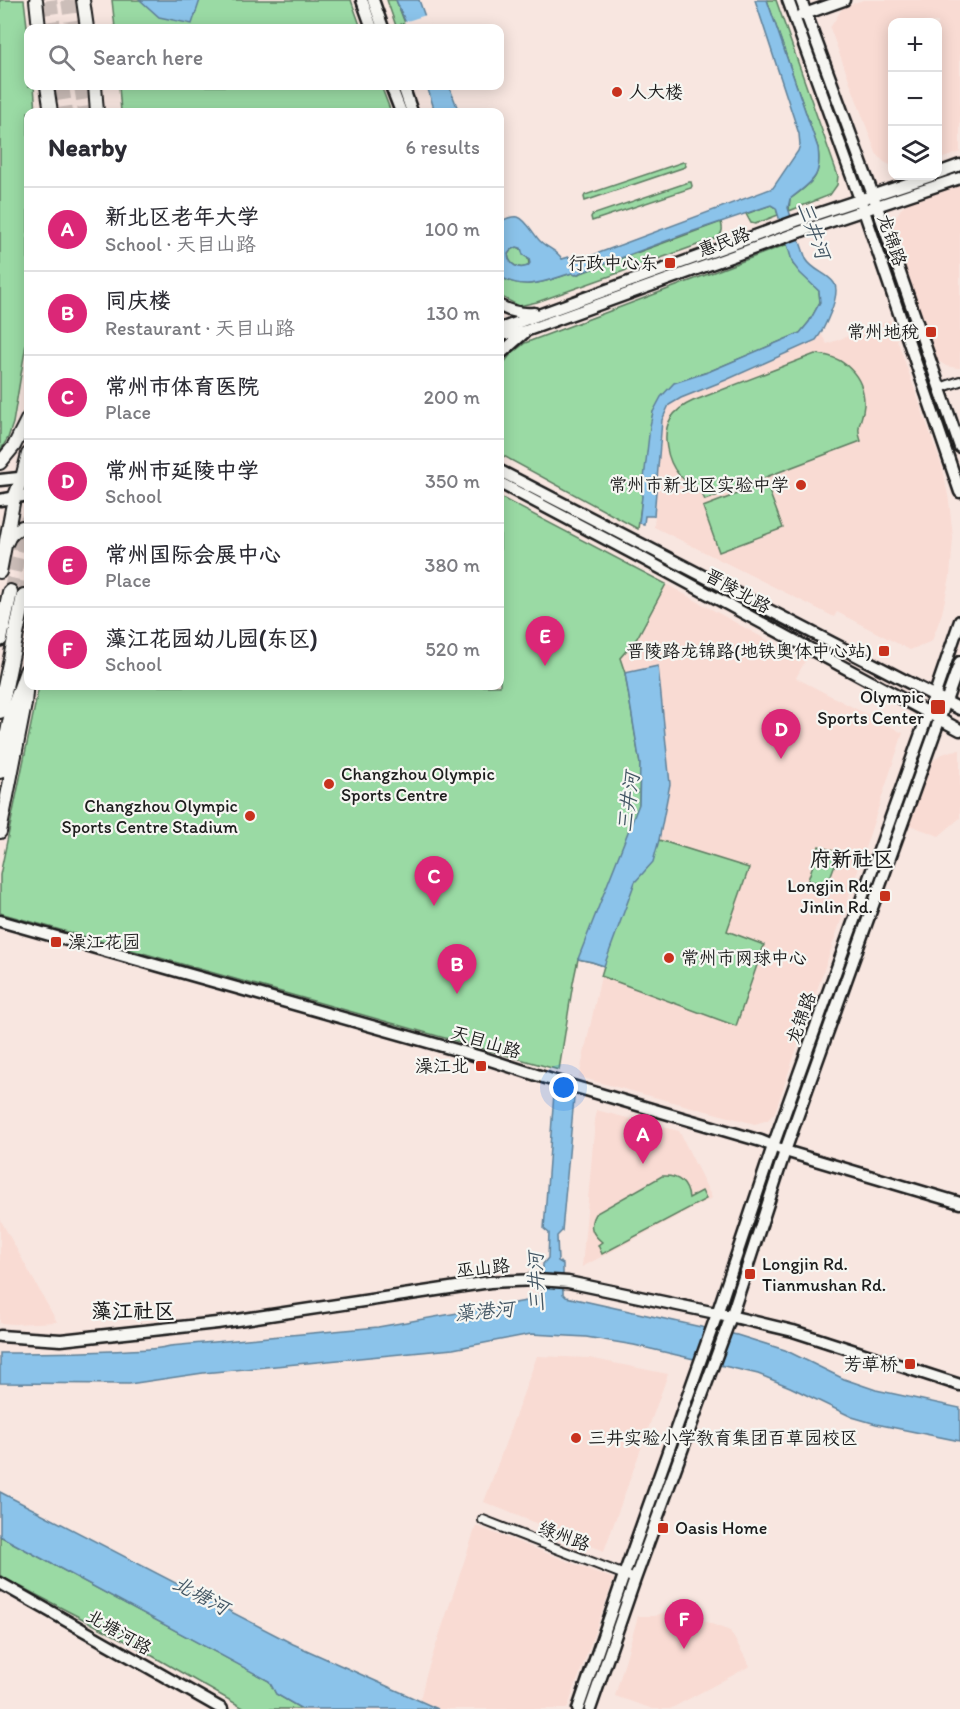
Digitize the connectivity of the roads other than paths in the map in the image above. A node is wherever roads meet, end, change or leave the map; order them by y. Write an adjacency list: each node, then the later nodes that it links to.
1 (36, 0): 10 (main road)
2 (83, 0): 11 (main road)
3 (362, 0): 12 (main road)
4 (373, 0): 13 (main road)
5 (788, 0): 9 (main road, 龙锦路)
6 (801, 0): 8 (main road, 龙锦路)
7 (844, 0): 8 (main road)
8 (806, 14): 9 (main road); 26 (main road, 龙锦路)
9 (795, 18): 27 (main road, 龙锦路)
10 (39, 24)
11 (86, 24)
12 (371, 24)
13 (382, 24)
14 (48, 90): 18 (main road)
15 (95, 90): 19 (main road)
16 (393, 90): 20 (main road)
17 (404, 90): 21 (main road)
18 (50, 108)
19 (97, 108)
20 (399, 108)
21 (411, 108)
22 (960, 165): 23 (main road)
23 (942, 172)
24 (960, 178): 28 (main road, 惠民路)
25 (919, 180): 26 (main road, 惠民路)
26 (873, 195): 27 (main road, 惠民路); 28 (main road, 龙锦路)
27 (860, 199): 29 (main road, 龙锦路); 30 (main road, 惠民路)
28 (877, 207): 29 (main road, 惠民路); 39 (main road, 龙锦路)
29 (864, 210): 30 (main road, 惠民路); 48 (main road, 龙锦路)
30 (797, 227): 31 (main road, 惠民路)
31 (781, 233): 33 (main road, 惠民路); 35 (main road, 惠民路)
32 (504, 308): 33 (main road)
33 (547, 312): 34 (main road, 惠民路)
34 (504, 329)
35 (528, 330): 36 (main road, 惠民路); 37 (main road)
36 (504, 332)
37 (504, 351)
38 (960, 381): 39 (street)
39 (940, 388): 41 (main road, 龙锦路)
40 (24, 426): 42 (main road)
41 (960, 447)
42 (0, 463)
43 (504, 473): 62 (main road, 晋陵北路)
44 (24, 478): 45 (main road)
45 (0, 480)
46 (24, 480): 50 (main road)
47 (504, 485): 66 (main road, 晋陵北路)
48 (960, 492)
49 (24, 496): 50 (main road)
50 (14, 498): 51 (main road); 53 (main road)
51 (0, 500)
52 (24, 527): 53 (main road)
53 (5, 547): 54 (main road)
54 (0, 572)
55 (10, 592): 58 (highway)
56 (24, 596): 65 (highway)
57 (960, 621): 62 (main road, 龙锦路)
58 (0, 639)
59 (960, 662): 63 (main road, 龙锦路)
60 (24, 680): 69 (highway)
61 (26, 690): 70 (main road)
62 (935, 696): 63 (main road, 晋陵北路); 66 (main road, 龙锦路)
63 (947, 702): 64 (main road, 晋陵北路); 67 (main road, 龙锦路)
64 (960, 709)
65 (0, 711)
66 (928, 714): 67 (main road, 晋陵北路); 72 (main road, 龙锦路)
67 (940, 719): 68 (main road, 晋陵北路); 73 (main road, 龙锦路)
68 (960, 730)
69 (0, 771)
70 (0, 832)
71 (0, 921): 72 (main road, 天目山路)
72 (772, 1146): 73 (main road, 天目山路); 76 (main road, 龙锦路)
73 (785, 1151): 74 (main road, 天目山路); 75 (main road, 龙锦路)
74 (960, 1203)
75 (730, 1316): 76 (main road, 巫山路); 78 (main road, 巫山路); 81 (main road, 龙锦路)
76 (715, 1319): 77 (main road, 巫山路); 80 (main road, 龙锦路)
77 (0, 1336)
78 (960, 1385)
79 (483, 1520): 80 (street, 绿州路)
80 (624, 1575): 81 (street, 绿州路); 86 (main road, 龙锦路)
81 (635, 1579): 87 (main road, 龙锦路)
82 (0, 1583): 85 (main road, 北塘河路)
83 (0, 1589): 84 (main road, 北塘河路)
84 (208, 1709)
85 (222, 1709)
86 (578, 1709)
87 (590, 1709)

